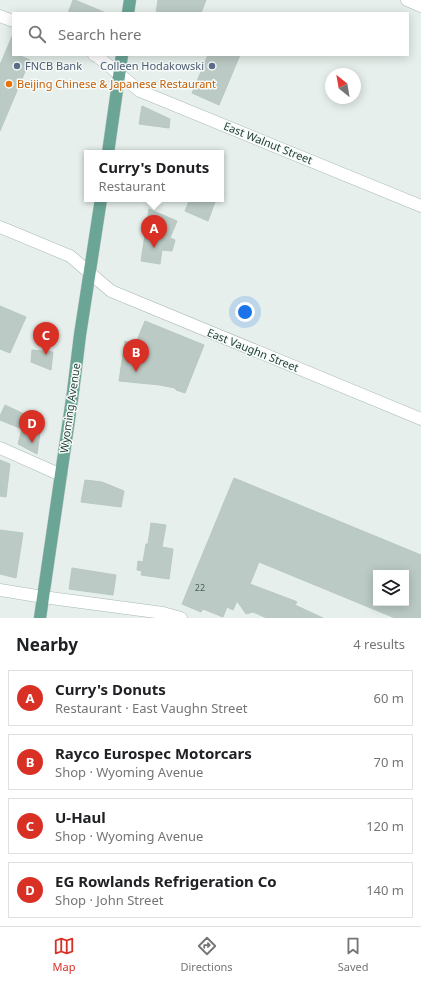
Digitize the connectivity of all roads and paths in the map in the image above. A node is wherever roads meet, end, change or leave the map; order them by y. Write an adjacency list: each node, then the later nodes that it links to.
1 (130, 0): 4 (main road)
2 (407, 0): 3 (street)
3 (421, 6)
4 (128, 12)
5 (0, 16): 6 (street)
6 (12, 21)
7 (96, 56): 9 (street, East Walnut Street)
8 (122, 56): 9 (main road)
9 (119, 74): 10 (main road); 12 (street, East Walnut Street)
10 (108, 150)
11 (101, 202): 14 (main road, Wyoming Avenue)
12 (421, 206)
13 (0, 227): 14 (street, East Vaughn Street)
14 (90, 274): 15 (street, East Vaughn Street); 17 (main road, Wyoming Avenue)
15 (421, 419)
16 (0, 448): 17 (street)
17 (61, 475): 19 (main road, Wyoming Avenue)
18 (0, 590): 19 (street)
19 (43, 597): 20 (main road, Wyoming Avenue); 21 (street)
20 (40, 618)
21 (181, 618)

